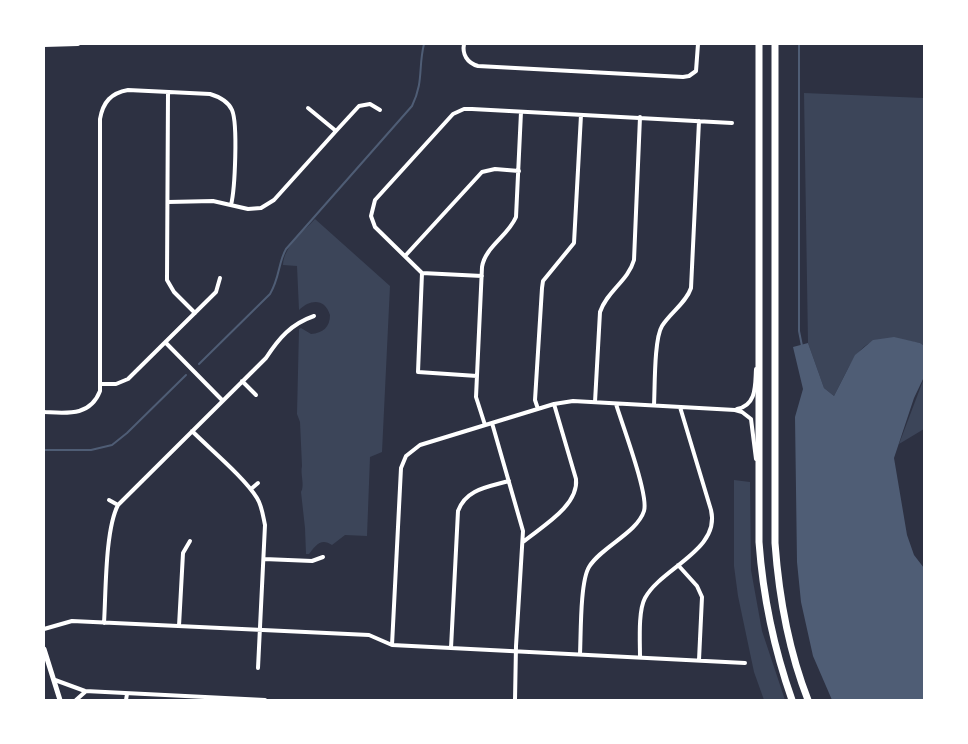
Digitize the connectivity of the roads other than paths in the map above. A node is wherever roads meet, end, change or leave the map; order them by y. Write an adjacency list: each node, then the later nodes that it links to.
1 (78, 44): 6 (street)
2 (464, 44): 3 (street)
3 (698, 44)
4 (759, 44): 27 (highway)
5 (775, 44): 78 (highway)
6 (44, 45)
7 (168, 92): 9 (street); 19 (street); 20 (street)
8 (103, 93): 9 (street)
9 (109, 99): 31 (street)
10 (308, 108): 17 (street)
11 (380, 110): 17 (street)
12 (521, 112): 13 (street); 18 (street); 21 (street)
13 (581, 115): 14 (street); 39 (street)
14 (640, 117): 15 (street); 34 (street)
15 (699, 121): 16 (street); 37 (street)
16 (732, 123)
17 (336, 131): 20 (street)
18 (519, 171): 21 (street); 23 (street)
19 (168, 202): 20 (street); 25 (street)
20 (231, 205)
21 (405, 256): 22 (street)
22 (422, 273): 23 (street); 29 (street)
23 (482, 276): 29 (street)
24 (220, 278): 25 (street)
25 (195, 313): 28 (street)
26 (314, 316): 30 (street)
27 (759, 336): 40 (street); 48 (highway)
28 (166, 343): 31 (street); 33 (street)
29 (477, 376): 43 (street)
30 (242, 381): 32 (street); 33 (street)
31 (100, 384): 41 (street)
32 (256, 395)
33 (222, 400): 44 (street)
34 (595, 402): 35 (street); 36 (street)
35 (554, 404): 39 (street); 52 (street)
36 (616, 404): 37 (street); 64 (street)
37 (654, 405): 38 (street)
38 (680, 407): 40 (street); 55 (street)
39 (538, 409): 42 (street)
40 (735, 410): 48 (street)
41 (44, 412)
42 (492, 423): 43 (street); 45 (street)
43 (485, 425): 60 (street)
44 (192, 431): 47 (street); 50 (street)
45 (509, 481): 52 (street); 61 (street)
46 (258, 483): 47 (street)
47 (251, 489): 54 (street)
48 (758, 489): 77 (highway)
49 (109, 500): 50 (street)
50 (118, 506): 56 (street)
51 (190, 541): 57 (street)
52 (522, 542): 63 (street)
53 (323, 556): 54 (street)
54 (264, 559): 59 (street)
55 (678, 565): 65 (street); 66 (street)
56 (104, 623): 57 (street); 58 (street)
57 (179, 626): 59 (street)
58 (44, 629)
59 (260, 630): 60 (street); 68 (street)
60 (392, 645): 61 (street)
61 (451, 648): 63 (street)
62 (44, 649): 69 (main road)
63 (517, 651): 64 (street); 76 (street)
64 (580, 654): 65 (street)
65 (640, 657): 66 (street)
66 (699, 660): 67 (street)
67 (744, 663)
68 (258, 668)
69 (55, 680): 70 (street); 72 (main road)
70 (85, 692): 71 (street); 73 (street)
71 (127, 694): 74 (street); 75 (street)
72 (60, 700)
73 (76, 700)
74 (126, 700)
75 (265, 700)
76 (515, 700)
77 (791, 700)
78 (808, 700)

